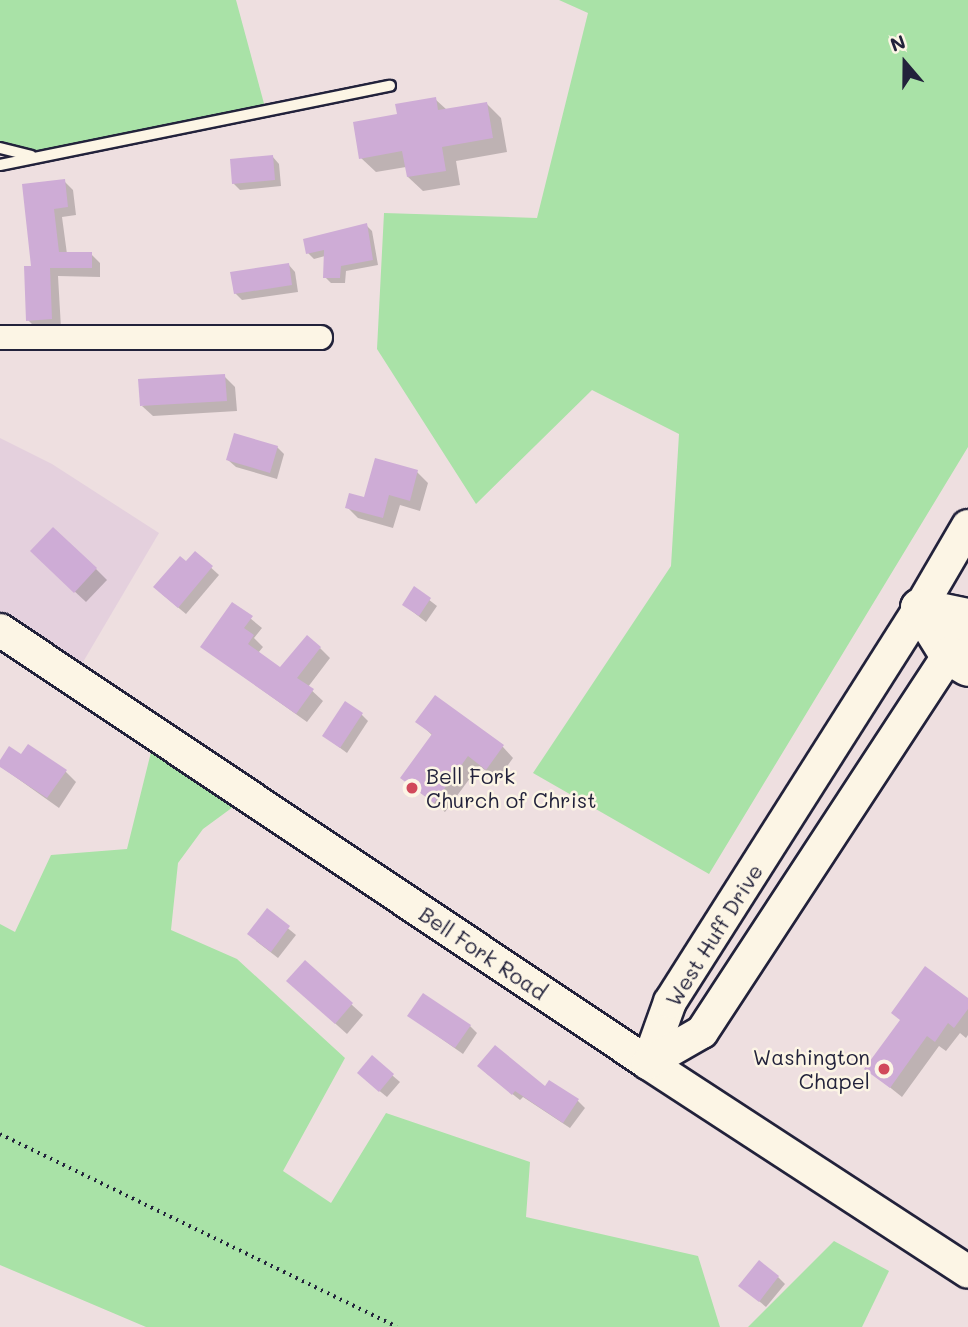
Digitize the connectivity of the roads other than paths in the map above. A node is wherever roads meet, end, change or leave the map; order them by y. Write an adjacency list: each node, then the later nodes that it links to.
1 (390, 86): 3 (lane)
2 (0, 148): 3 (lane)
3 (34, 157): 4 (lane)
4 (0, 165)
5 (0, 337): 6 (street)
6 (320, 337)
7 (968, 526): 8 (main road, West Huff Drive)
8 (920, 608): 9 (highway); 11 (highway); 12 (main road, West Huff Drive)
9 (968, 618)
10 (0, 630): 12 (main road, Bell Fork Road)
11 (962, 650): 12 (main road, West Huff Drive)
12 (648, 1063): 13 (main road, Bell Fork Road)
13 (968, 1272)

